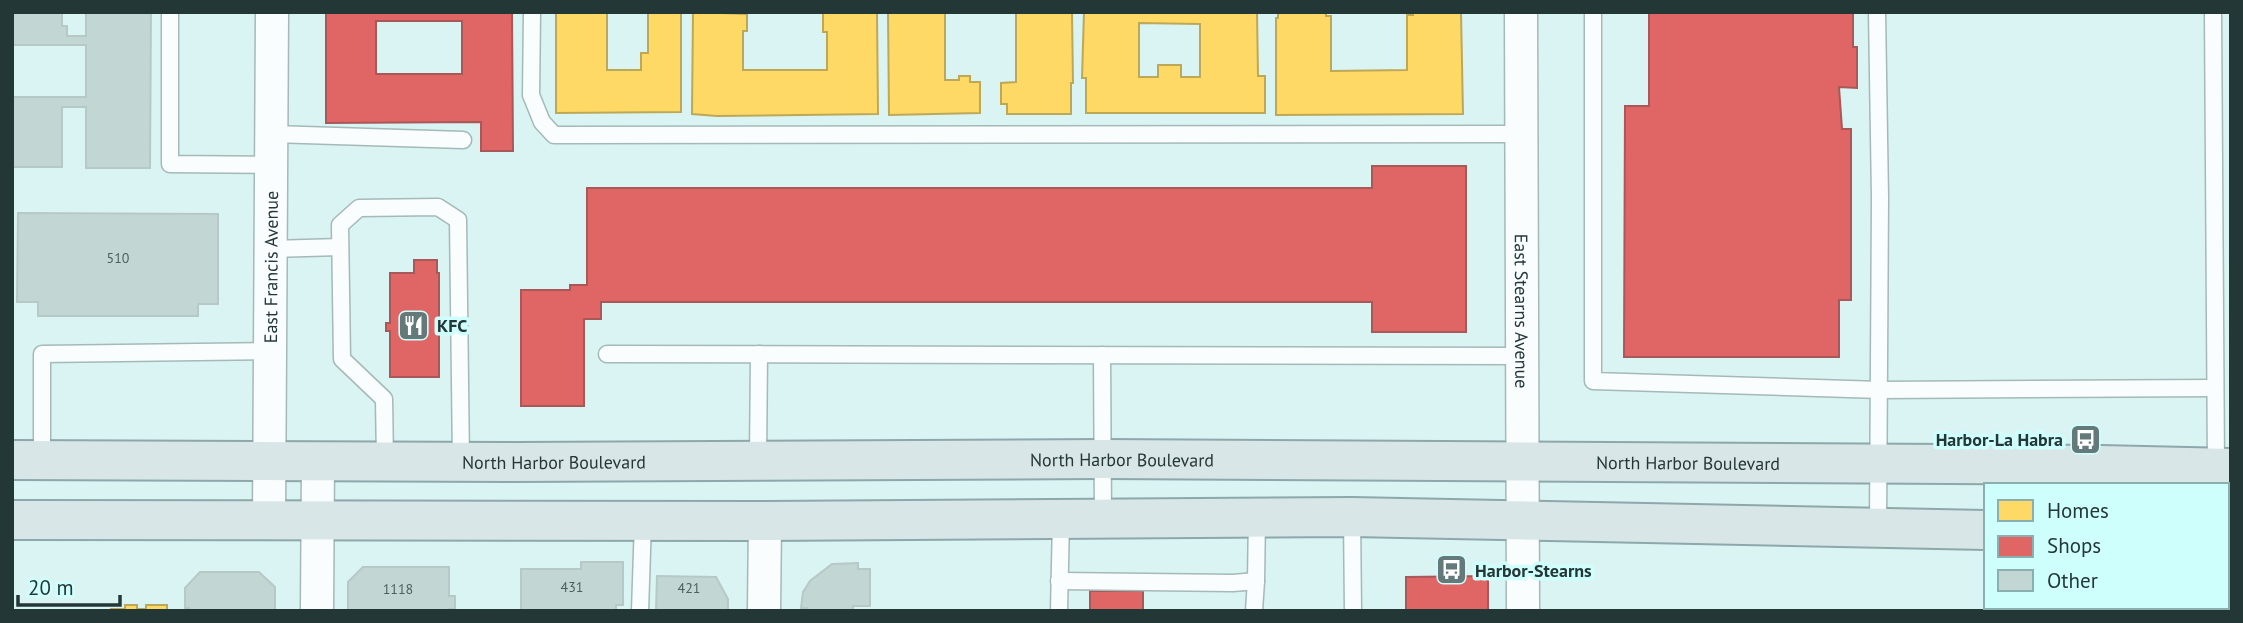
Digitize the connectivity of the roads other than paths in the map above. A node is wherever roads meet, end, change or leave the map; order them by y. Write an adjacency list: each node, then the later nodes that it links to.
1 (170, 12): 11 (lane)
2 (272, 12): 8 (street, East Francis Avenue)
3 (531, 12): 9 (lane)
4 (1521, 12): 9 (street, East Stearns Avenue)
5 (1593, 12): 20 (lane)
6 (1877, 12): 20 (lane)
7 (2213, 12): 19 (lane)
8 (272, 134): 10 (lane); 11 (street, East Francis Avenue)
9 (1521, 134): 18 (street, East Stearns Avenue)
10 (463, 140)
11 (272, 165): 13 (street, East Francis Avenue)
12 (340, 247): 13 (lane); 26 (lane); 27 (lane)
13 (271, 249): 14 (street, East Francis Avenue)
14 (271, 351): 23 (lane); 24 (street, East Francis Avenue)
15 (607, 354): 16 (lane)
16 (759, 354): 17 (lane); 21 (lane)
17 (1102, 355): 18 (lane); 22 (lane)
18 (1521, 356): 28 (street, East Stearns Avenue)
19 (2215, 388): 20 (lane); 30 (lane)
20 (1880, 390): 29 (lane)
21 (758, 459): 22 (main road, North Harbor Boulevard); 27 (main road, North Harbor Boulevard)
22 (1103, 459): 28 (main road, North Harbor Boulevard); 34 (lane)
23 (27, 460): 24 (main road, North Harbor Boulevard)
24 (270, 461): 25 (main road, North Harbor Boulevard); 37 (street, East Francis Avenue)
25 (318, 461): 26 (main road, North Harbor Boulevard); 38 (street)
26 (385, 461): 27 (main road, North Harbor Boulevard)
27 (461, 462)
28 (1524, 462): 29 (main road, North Harbor Boulevard); 35 (street, East Stearns Avenue)
29 (1879, 466): 30 (main road, North Harbor Boulevard); 41 (lane)
30 (2223, 468)
31 (1257, 517): 32 (main road); 34 (main road); 44 (lane)
32 (1352, 517): 35 (main road); 50 (lane)
33 (1060, 518): 34 (main road); 40 (main road); 43 (lane)
34 (1103, 518)
35 (1524, 519): 41 (main road); 51 (street, East Stearns Avenue)
36 (12, 520): 37 (main road)
37 (269, 521): 38 (main road)
38 (318, 521): 39 (main road); 45 (street)
39 (643, 521): 40 (main road); 46 (lane)
40 (765, 521): 47 (street)
41 (1878, 528): 42 (main road)
42 (1984, 530)
43 (1059, 581): 44 (lane); 48 (lane)
44 (1255, 581): 49 (lane)
45 (317, 611)
46 (640, 611)
47 (764, 611)
48 (1059, 611)
49 (1254, 611)
50 (1353, 611)
51 (1523, 611)

